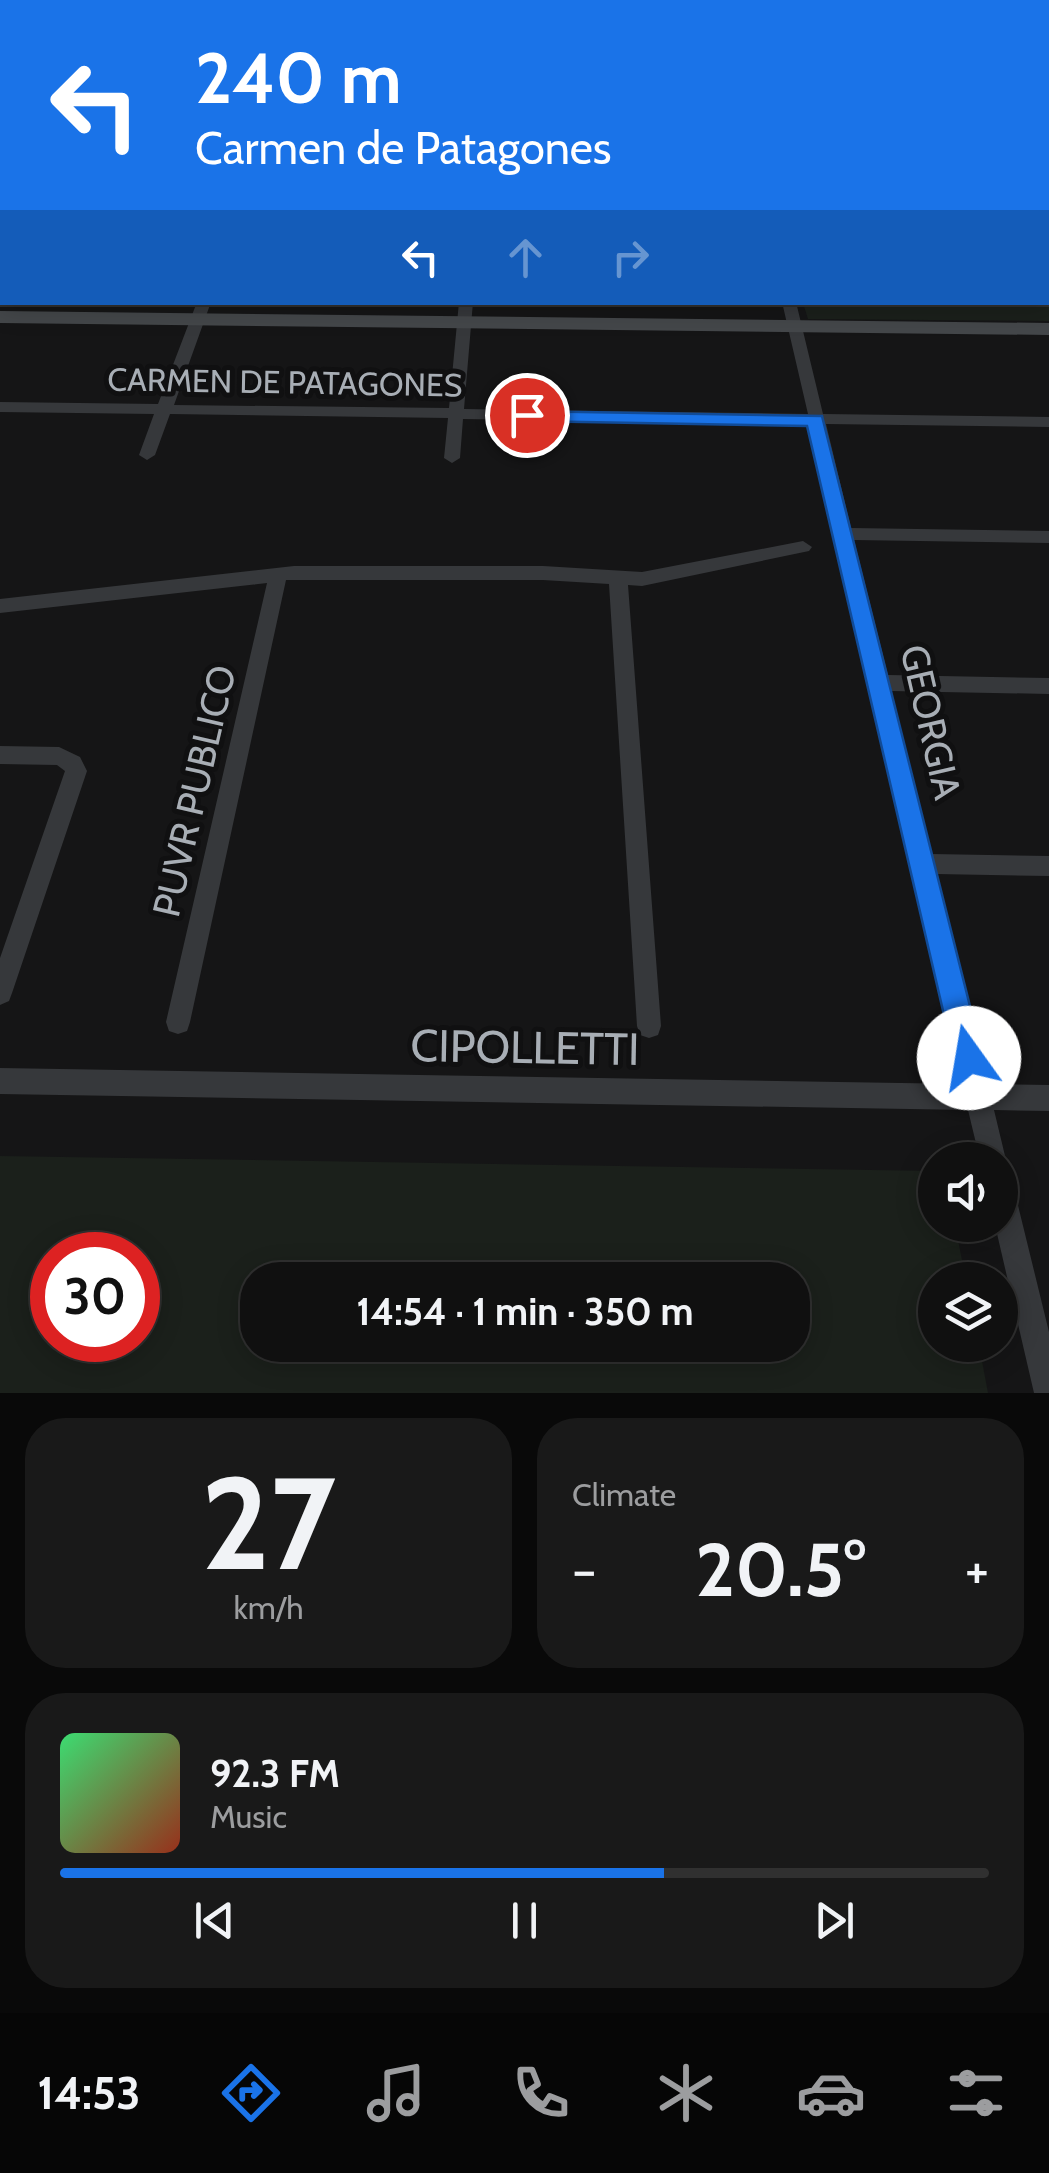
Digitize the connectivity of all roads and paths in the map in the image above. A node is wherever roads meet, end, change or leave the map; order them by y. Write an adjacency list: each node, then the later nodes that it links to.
1 (790, 305): 5 (street, GEORGIA)
2 (201, 312): 3 (main road); 4 (main road); 8 (street)
3 (466, 313): 5 (main road); 9 (street)
4 (0, 317)
5 (794, 327): 6 (main road); 10 (street, GEORGIA)
6 (1049, 329)
7 (0, 408): 8 (street, CARMEN DE PATAGONES)
8 (163, 410): 9 (street, CARMEN DE PATAGONES); 12 (street)
9 (455, 414): 10 (street, CARMEN DE PATAGONES); 13 (street)
10 (815, 420): 11 (street, CARMEN DE PATAGONES); 14 (street, GEORGIA)
11 (1049, 422)
12 (147, 455)
13 (452, 458)
14 (844, 534): 15 (street); 20 (street, GEORGIA)
15 (1049, 537)
16 (803, 546): 18 (street)
17 (278, 574): 18 (street); 19 (street); 26 (street, PUVR PUBLICO)
18 (618, 580): 27 (street)
19 (0, 606)
20 (882, 683): 21 (street); 23 (street, GEORGIA)
21 (1049, 686)
22 (0, 755): 25 (street)
23 (923, 864): 24 (street); 29 (street, GEORGIA)
24 (1049, 866)
25 (0, 993)
26 (178, 1022)
27 (649, 1026)
28 (0, 1082): 29 (street, CIPOLLETTI)
29 (978, 1096): 30 (street, CIPOLLETTI); 31 (street, GEORGIA)
30 (1049, 1098)
31 (989, 1142)
32 (1012, 1242): 33 (street)
33 (1048, 1393)

